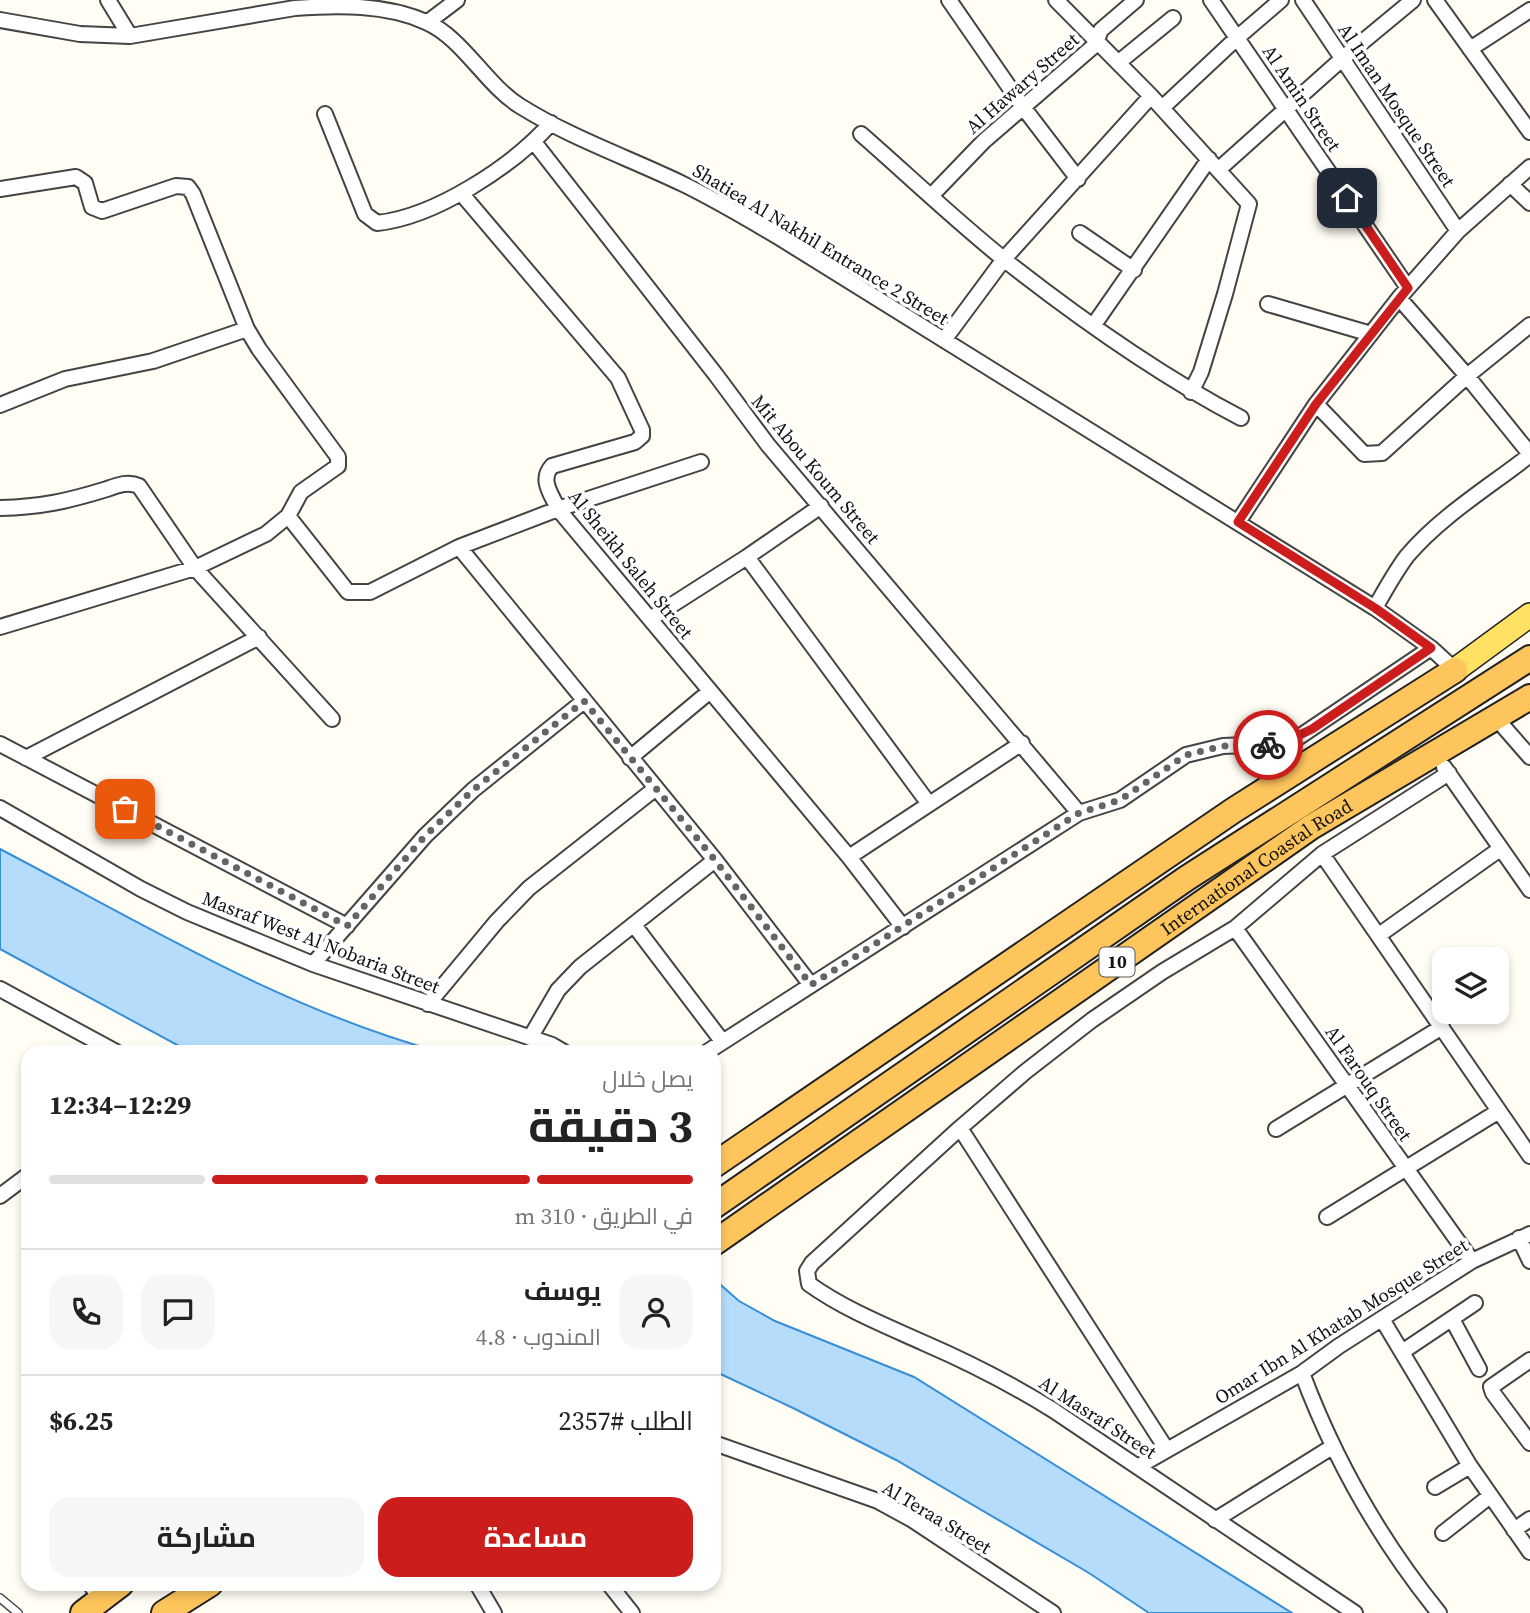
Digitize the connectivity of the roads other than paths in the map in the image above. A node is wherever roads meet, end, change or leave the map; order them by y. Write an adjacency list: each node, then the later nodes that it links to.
1 (108, 0): 15 (street)
2 (457, 0): 14 (street)
3 (949, 0): 22 (street)
4 (1055, 0): 17 (street)
5 (1136, 0): 17 (street, Al Hawary Street)
6 (1211, 0): 16 (street, Al Amin Street)
7 (1281, 0): 16 (street)
8 (1303, 0): 19 (street, Al Iman Mosque Street)
9 (1413, 0): 19 (street)
10 (1435, 0): 18 (street)
11 (1530, 10): 18 (street)
12 (1172, 18): 20 (street)
13 (0, 20): 15 (street, Shatiea Al Nakhil Entrance 2 Street)
14 (428, 22): 15 (street, Shatiea Al Nakhil Entrance 2 Street); 26 (street, Shatiea Al Nakhil Entrance 2 Street)
15 (130, 36)
16 (1238, 37): 23 (street); 24 (street, Al Amin Street)
17 (1097, 40): 20 (street); 22 (street, Al Hawary Street)
18 (1470, 49): 27 (street)
19 (1343, 58): 24 (street); 38 (street, Al Iman Mosque Street)
20 (1119, 62): 21 (street)
21 (1151, 96): 23 (street); 32 (street)
22 (1023, 107): 32 (street); 36 (street, Al Hawary Street)
23 (1162, 108): 30 (street)
24 (1286, 109): 30 (street); 42 (street, Al Amin Street)
25 (325, 114): 35 (street)
26 (551, 123): 29 (street); 48 (street, Shatiea Al Nakhil Entrance 2 Street)
27 (1529, 129)
28 (861, 134): 36 (street)
29 (534, 142): 35 (street); 56 (street, Mit Abou Koum Street)
30 (1214, 164): 41 (street); 50 (street)
31 (1530, 167): 33 (street)
32 (1078, 178): 40 (street)
33 (1510, 184): 37 (street); 38 (street)
34 (0, 189): 46 (street)
35 (461, 193): 58 (street, Al Sheikh Saleh Street)
36 (931, 196): 40 (street)
37 (1530, 203)
38 (1458, 231): 42 (street)
39 (1080, 233): 41 (street)
40 (1004, 259): 45 (street); 48 (street)
41 (1134, 270): 45 (street)
42 (1403, 293): 47 (street); 49 (street, Al Amin Street)
43 (1268, 304): 47 (street)
44 (1530, 325): 49 (street)
45 (1093, 326): 50 (street)
46 (247, 329): 52 (street); 59 (street)
47 (1371, 334): 51 (street)
48 (944, 340): 60 (street, Shatiea Al Nakhil Entrance 2 Street)
49 (1467, 376): 51 (street); 54 (street, Al Amin Street)
50 (1191, 392): 53 (street)
51 (1316, 404): 60 (street)
52 (0, 405)
53 (1241, 418)
54 (1530, 455): 64 (street)
55 (701, 462): 58 (street)
56 (821, 506): 62 (street); 79 (street, Mit Abou Koum Street)
57 (0, 508): 63 (street)
58 (558, 509): 61 (street); 66 (street, Al Sheikh Saleh Street)
59 (288, 516): 61 (street); 63 (street)
60 (1238, 522): 64 (street, Shatiea Al Nakhil Entrance 2 Street)
61 (459, 547): 76 (street)
62 (747, 557): 66 (street); 86 (street)
63 (195, 568): 67 (street); 68 (street)
64 (1375, 608): 69 (street, Shatiea Al Nakhil Entrance 2 Street)
65 (1530, 615): 71 (main road)
66 (650, 619): 74 (street, Al Sheikh Saleh Street)
67 (0, 627)
68 (259, 636): 78 (street); 82 (street)
69 (1431, 648): 71 (street, Shatiea Al Nakhil Entrance 2 Street); 88 (street)
70 (1530, 658): 73 (highway)
71 (1455, 670): 114 (highway)
72 (1530, 672): 73 (highway)
73 (1502, 677): 118 (highway)
74 (709, 692): 83 (street); 91 (street, Al Sheikh Saleh Street)
75 (1530, 697): 77 (highway, International Coastal Road / 10)
76 (584, 701): 83 (street); 95 (street)
77 (1496, 718): 81 (street); 84 (highway, International Coastal Road / 10)
78 (332, 719)
79 (1022, 743): 86 (street); 88 (street, Mit Abou Koum Street)
80 (0, 744): 82 (street)
81 (1530, 757)
82 (26, 758): 95 (street)
83 (631, 758): 85 (street)
84 (1442, 764): 89 (street); 90 (street); 121 (highway, International Coastal Road / 10)
85 (656, 789): 92 (street); 102 (street)
86 (929, 804): 91 (street)
87 (0, 808): 99 (street, Masraf West Al Nobaria Street)
88 (1079, 813): 96 (street)
89 (1500, 849): 93 (street); 98 (street)
90 (1322, 854): 97 (street); 98 (street)
91 (849, 857): 96 (street, Al Sheikh Saleh Street)
92 (715, 860): 94 (street); 100 (street)
93 (1530, 890)
94 (634, 925): 104 (street); 105 (street)
95 (347, 926): 99 (street)
96 (903, 927): 100 (street)
97 (1235, 928): 109 (street, Al Farouq Street); 111 (street)
98 (1379, 935): 103 (street)
99 (313, 964): 102 (street, Masraf West Al Nobaria Street)
100 (811, 985): 105 (street)
101 (0, 989): 106 (street)
102 (428, 1004): 104 (street, Masraf West Al Nobaria Street)
103 (1442, 1027): 109 (street); 110 (street)
104 (530, 1038): 107 (street, Masraf West Al Nobaria Street)
105 (722, 1041): 108 (street)
106 (104, 1045)
107 (547, 1045)
108 (717, 1045)
109 (1347, 1085): 112 (street); 115 (street, Al Farouq Street)
110 (1499, 1111): 113 (street); 115 (street)
111 (960, 1128): 134 (street); 136 (street, Al Masraf Street)
112 (1276, 1129)
113 (1530, 1156)
114 (721, 1160)
115 (1406, 1169): 119 (street); 122 (street, Al Farouq Street)
116 (21, 1180): 117 (street)
117 (0, 1196)
118 (721, 1202)
119 (1327, 1217)
120 (1524, 1236): 122 (street, Omar Ibn Al Khatab Mosque Street); 123 (street)
121 (721, 1238)
122 (1472, 1261): 125 (street, Omar Ibn Al Khatab Mosque Street)
123 (1530, 1261)
124 (1475, 1303): 126 (street)
125 (1382, 1318): 127 (street); 130 (street, Omar Ibn Al Khatab Mosque Street)
126 (1452, 1318): 127 (street); 129 (street)
127 (1402, 1352): 135 (street)
128 (1530, 1360): 131 (street)
129 (1479, 1369)
130 (1302, 1373): 133 (street); 134 (street, Omar Ibn Al Khatab Mosque Street)
131 (1530, 1443)
132 (721, 1445): 154 (street, Al Teraa Street)
133 (1332, 1447): 140 (street); 156 (street)
134 (1167, 1450): 136 (street, Omar Ibn Al Khatab Mosque Street)
135 (1469, 1465): 137 (street); 138 (street)
136 (1139, 1466): 140 (street, Al Masraf Street)
137 (1435, 1487)
138 (1490, 1496): 141 (street); 142 (street)
139 (1530, 1519): 141 (street)
140 (1215, 1520): 155 (street, Al Masraf Street)
141 (1514, 1530): 143 (street)
142 (1443, 1533)
143 (1530, 1552)
144 (107, 1591): 149 (highway)
145 (200, 1591): 151 (highway)
146 (481, 1591): 152 (street)
147 (615, 1591): 153 (street)
148 (0, 1598): 150 (lane)
149 (91, 1599)
150 (18, 1613)
151 (164, 1613)
152 (494, 1613)
153 (632, 1613)
154 (1053, 1613)
155 (1355, 1613)
156 (1439, 1613)

